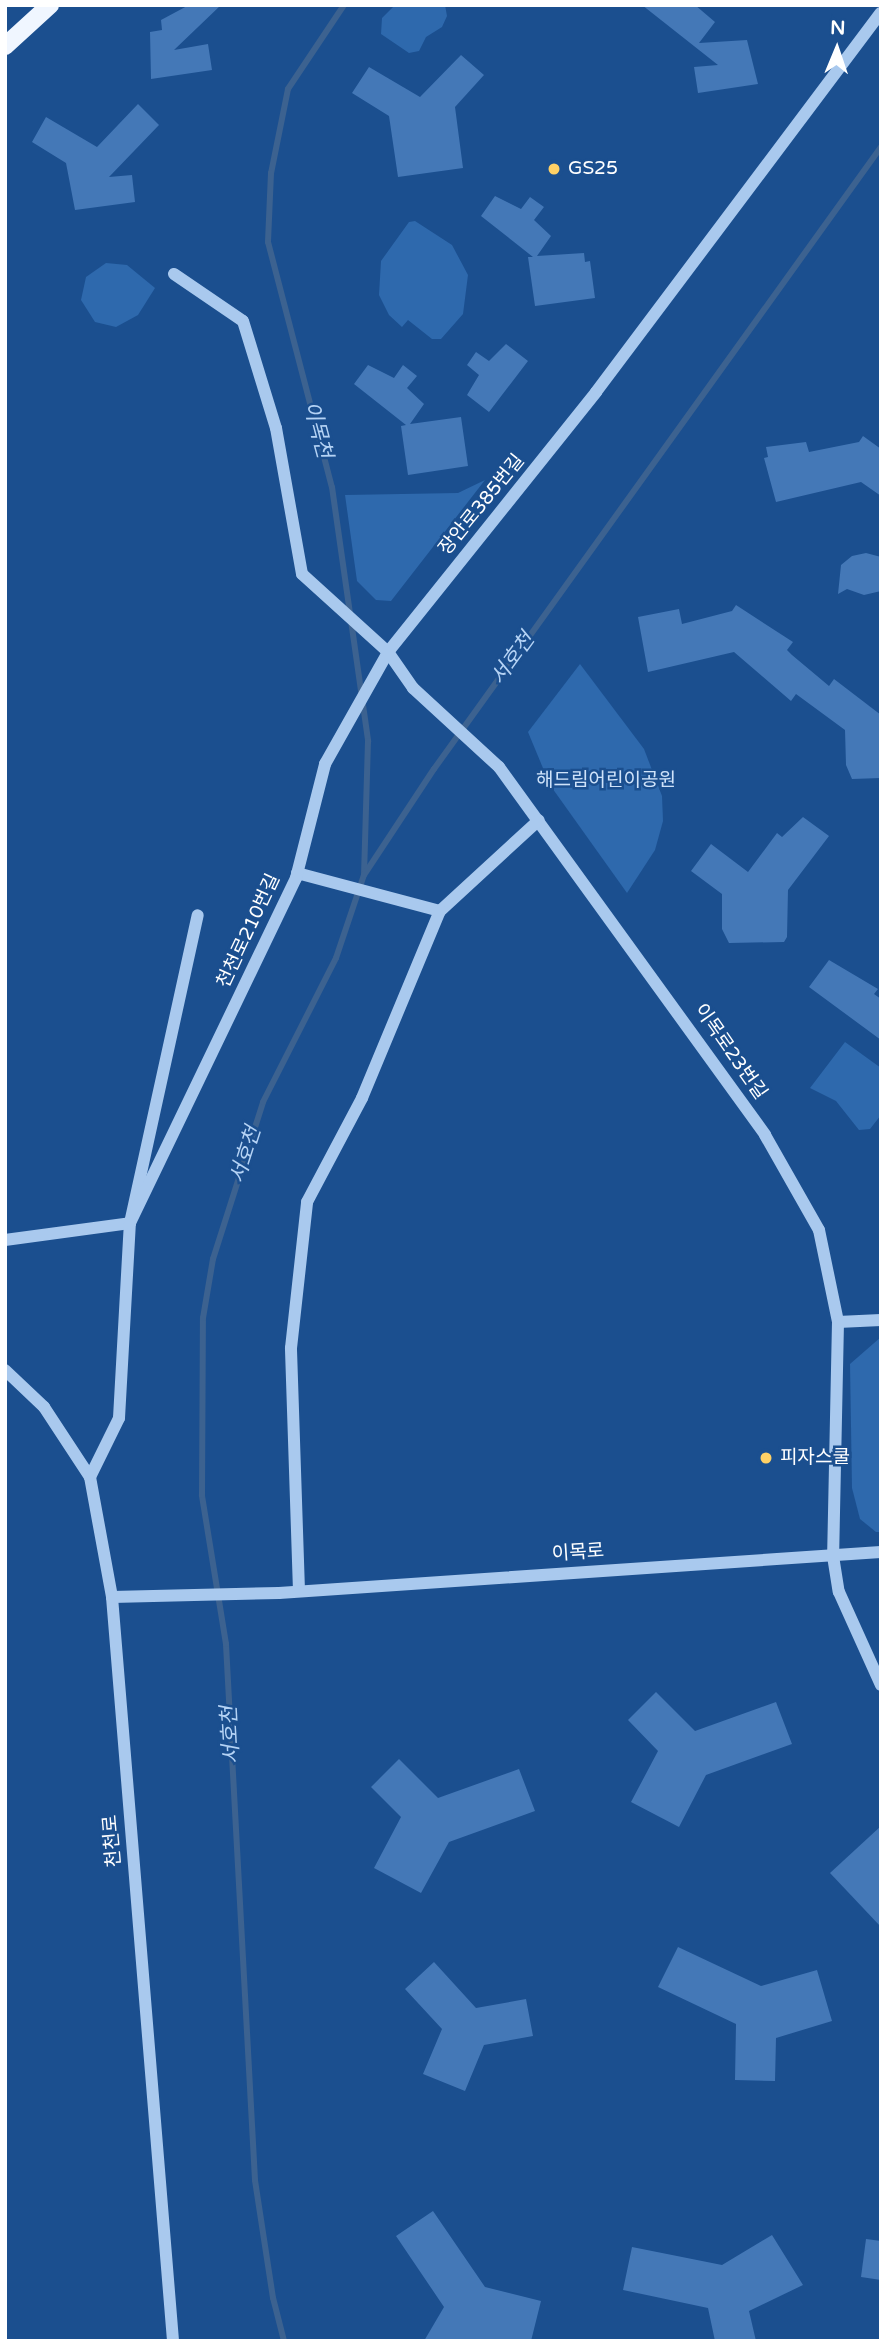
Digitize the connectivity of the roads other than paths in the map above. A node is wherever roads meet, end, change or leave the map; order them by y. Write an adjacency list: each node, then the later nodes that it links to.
1 (50, 5): 3 (main road)
2 (881, 13): 5 (street, 장안로385번길)
3 (5, 46)
4 (174, 274): 5 (street)
5 (388, 652): 6 (street, 이목로23번길); 7 (street, 천천로210번길)
6 (539, 820): 8 (street); 13 (street, 이목로23번길)
7 (301, 874): 8 (street); 10 (street, 천천로210번길)
8 (440, 911): 18 (street)
9 (198, 915): 10 (street, 천천로210번길)
10 (130, 1223): 11 (street); 15 (street, 천천로210번길)
11 (5, 1240)
12 (881, 1320): 13 (street)
13 (838, 1322): 17 (street, 이목로23번길)
14 (5, 1370): 15 (street, 천천로)
15 (90, 1477): 19 (street, 천천로)
16 (881, 1552): 17 (street, 이목로)
17 (833, 1556): 18 (street, 이목로); 20 (street, 이목로23번길)
18 (299, 1591): 19 (street, 이목로)
19 (112, 1597): 21 (street, 천천로)
20 (881, 1685)
21 (173, 2341)

